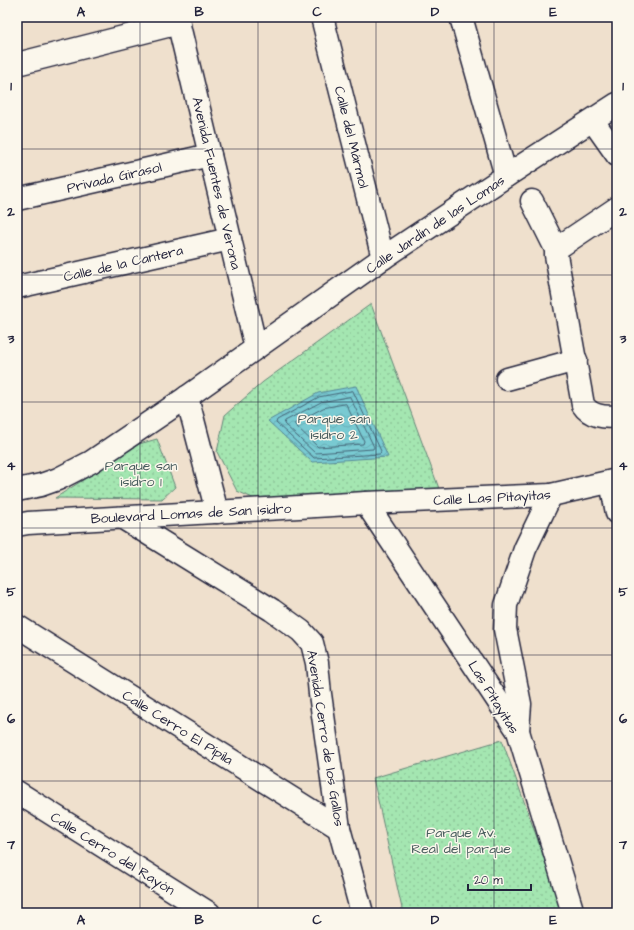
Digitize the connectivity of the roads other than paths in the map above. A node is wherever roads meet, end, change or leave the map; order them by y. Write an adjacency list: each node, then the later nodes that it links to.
1 (322, 17): 14 (street, Calle del Mármol)
2 (461, 17): 8 (street)
3 (178, 20): 4 (street); 6 (street, Avenida Fuentes de Verona)
4 (17, 64)
5 (609, 114): 7 (street); 8 (street, Calle Jardín de las Lomas)
6 (210, 155): 9 (street, Privada Girasol); 12 (street, Avenida Fuentes de Verona)
7 (617, 155)
8 (506, 176): 14 (street, Calle Jardín de las Lomas)
9 (17, 200)
10 (532, 201): 13 (street)
11 (617, 208): 13 (street)
12 (230, 239): 15 (street, Calle de la Cantera); 16 (street, Avenida Fuentes de Verona)
13 (556, 249): 17 (street)
14 (383, 258): 16 (street, Calle Jardín de las Lomas)
15 (17, 288)
16 (256, 348): 19 (street)
17 (576, 360): 18 (street); 20 (street)
18 (507, 379)
19 (187, 397): 22 (street); 25 (street)
20 (617, 416)
21 (614, 481): 23 (street, Calle Las Pitayitas); 26 (street)
22 (17, 490)
23 (551, 495): 24 (street, Calle Las Pitayitas); 30 (street)
24 (366, 503): 25 (street, Boulevard Lomas de San Isidro); 30 (street, Las Pitayitas)
25 (218, 512): 27 (street, Boulevard Lomas de San Isidro)
26 (617, 513)
27 (123, 518): 28 (street, Boulevard Lomas de San Isidro); 32 (street, Avenida Cerro de los Gallos)
28 (17, 525)
29 (17, 626): 32 (street, Calle Cerro El Pípila)
30 (518, 731): 35 (street, Las Pitayitas)
31 (17, 792): 33 (street, Calle Cerro del Rayón)
32 (339, 828): 34 (street, Avenida Cerro de los Gallos)
33 (209, 913)
34 (362, 913)
35 (573, 913)

